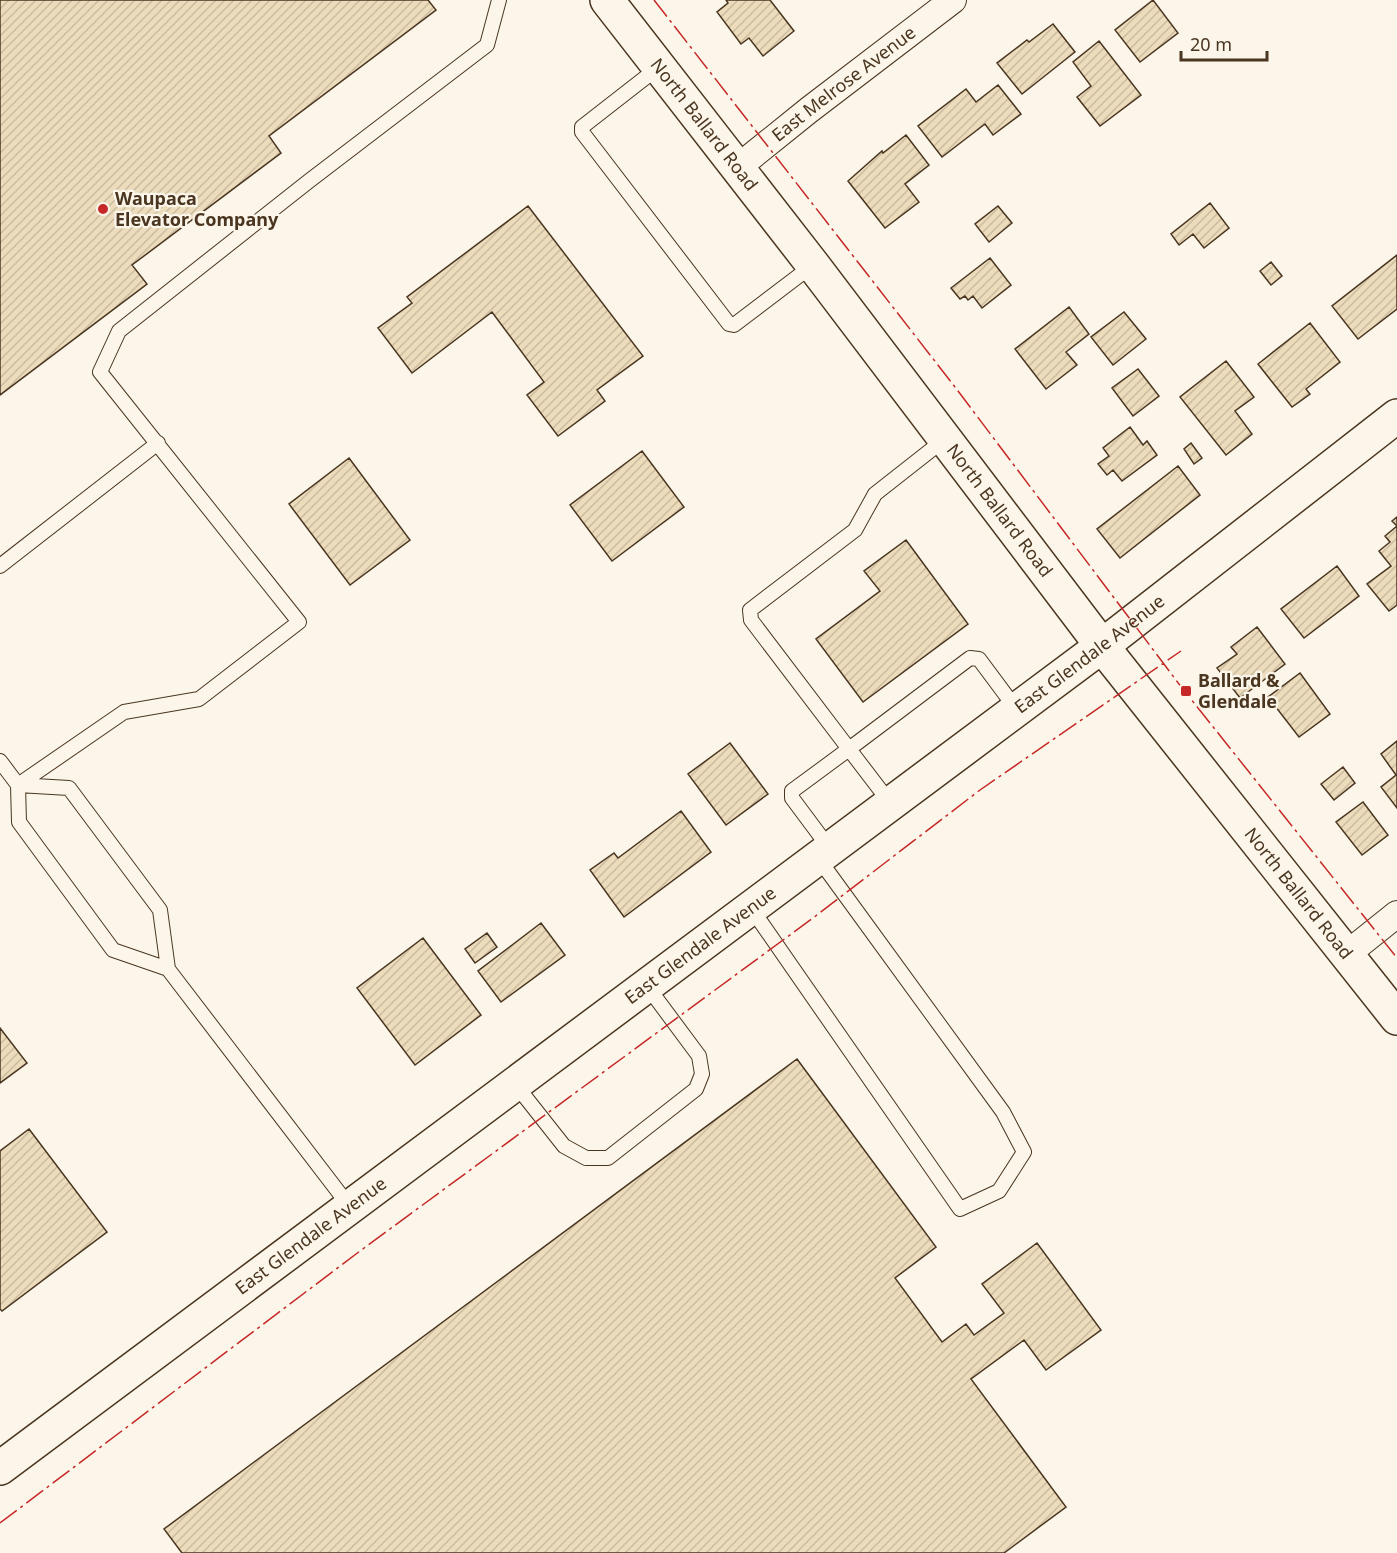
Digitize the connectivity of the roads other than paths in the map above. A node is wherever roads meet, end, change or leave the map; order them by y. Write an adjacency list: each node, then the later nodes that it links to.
1 (499, 0): 9 (lane)
2 (607, 0): 4 (street, North Ballard Road)
3 (953, 0): 5 (street, East Melrose Avenue)
4 (659, 67): 5 (street, North Ballard Road); 6 (lane)
5 (737, 168): 6 (street, North Ballard Road)
6 (813, 265): 8 (street, North Ballard Road)
7 (1397, 416): 11 (street, East Glendale Avenue)
8 (945, 439): 11 (street, North Ballard Road); 13 (lane)
9 (158, 443): 10 (lane); 15 (lane)
10 (0, 566)
11 (1102, 646): 12 (street, East Glendale Avenue); 20 (street, North Ballard Road)
12 (1017, 710): 13 (lane); 16 (street, East Glendale Avenue)
13 (849, 749): 16 (lane); 17 (lane)
14 (0, 760): 15 (lane)
15 (18, 784): 21 (lane); 21 (lane)
16 (891, 804): 17 (street, East Glendale Avenue)
17 (824, 854): 18 (street, East Glendale Avenue); 18 (lane)
18 (751, 908): 22 (street, East Glendale Avenue)
19 (1397, 914): 20 (street)
20 (1347, 954): 23 (street, North Ballard Road)
21 (168, 969): 25 (lane)
22 (647, 986): 24 (street, East Glendale Avenue); 24 (lane)
23 (1397, 1017)
24 (516, 1084): 25 (street, East Glendale Avenue)
25 (350, 1207): 26 (street, East Glendale Avenue)
26 (0, 1468)

